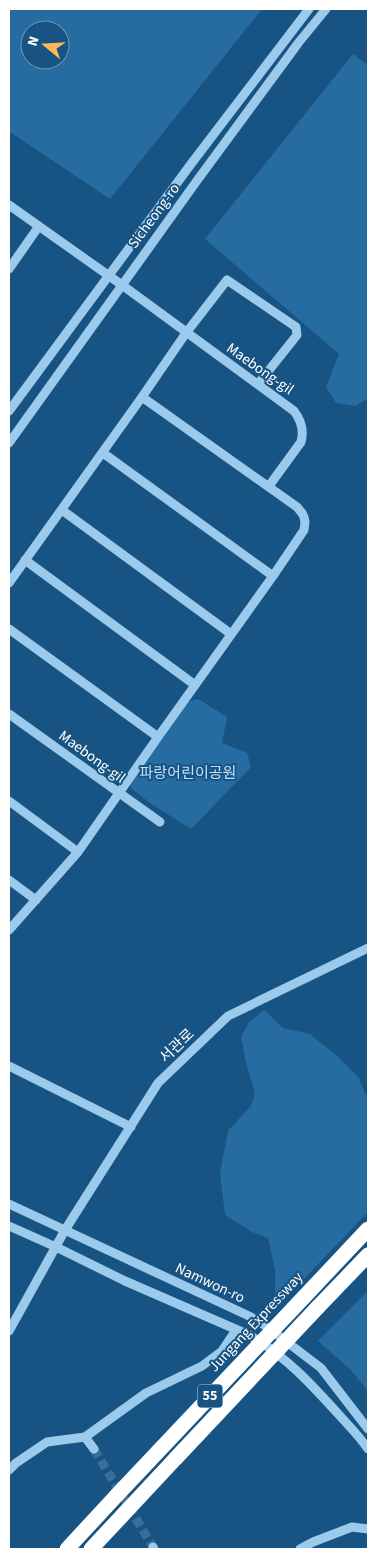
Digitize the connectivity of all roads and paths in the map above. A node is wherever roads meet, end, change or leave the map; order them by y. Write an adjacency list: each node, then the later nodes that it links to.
1 (309, 9): 6 (street, Sicheong-ro)
2 (326, 9): 7 (street, Sicheong-ro)
3 (9, 205): 4 (street)
4 (39, 226): 5 (street); 6 (street)
5 (9, 269)
6 (108, 276): 7 (street, Maebong-gil); 11 (street, Sicheong-ro)
7 (122, 285): 8 (street, Maebong-gil); 12 (street, Sicheong-ro)
8 (186, 333): 9 (street, Maebong-gil); 9 (street); 10 (street)
9 (258, 384): 14 (street, Maebong-gil)
10 (142, 396): 13 (street); 14 (street)
11 (9, 411)
12 (9, 443)
13 (103, 453): 15 (street); 17 (street)
14 (269, 486): 17 (street)
15 (62, 510): 16 (street); 20 (street)
16 (25, 560): 18 (street); 21 (street)
17 (273, 576): 20 (street)
18 (9, 583)
19 (9, 628): 23 (street)
20 (231, 634): 21 (street)
21 (195, 685): 23 (street)
22 (9, 714): 24 (street, Maebong-gil)
23 (158, 737): 24 (street)
24 (118, 793): 26 (street, Maebong-gil); 27 (street)
25 (9, 801): 27 (street)
26 (160, 822)
27 (78, 852): 29 (street)
28 (9, 880): 29 (street)
29 (36, 900): 30 (street)
30 (9, 930)
31 (368, 948): 33 (street, 서관로)
32 (9, 1066): 33 (street)
33 (131, 1127): 37 (street, 서관로)
34 (9, 1204): 37 (street, Namwon-ro)
35 (9, 1226): 38 (street)
36 (368, 1229): 48 (highway, Jungang Expressway / 55, bridge)
37 (65, 1230): 38 (street, 서관로); 42 (street, Namwon-ro)
38 (56, 1247): 40 (street); 41 (street, 서관로)
39 (368, 1255): 49 (highway, 55, bridge)
40 (236, 1330): 43 (street); 45 (street)
41 (9, 1331)
42 (368, 1429)
43 (85, 1437): 44 (street); 46 (street)
44 (94, 1449)
45 (368, 1449)
46 (9, 1470)
47 (368, 1529): 50 (street)
48 (67, 1549)
49 (91, 1549)
50 (300, 1549)

